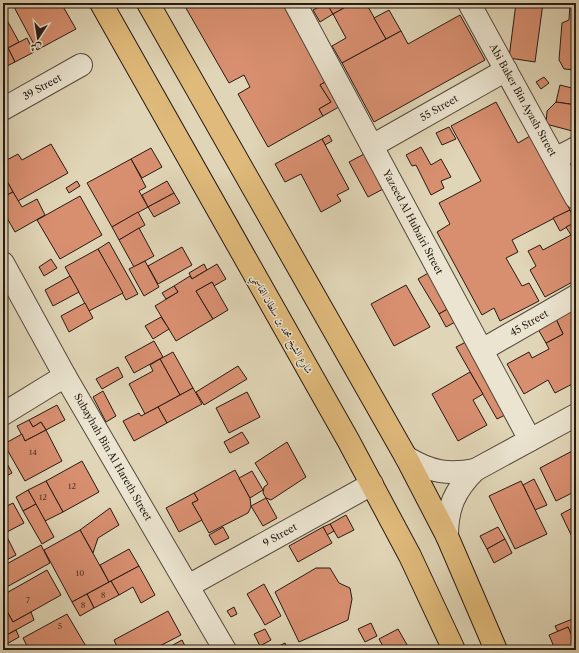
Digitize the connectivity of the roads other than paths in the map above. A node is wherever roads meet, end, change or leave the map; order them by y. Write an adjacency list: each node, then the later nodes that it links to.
1 (101, 3): 21 (main road, شارع الشيخ محمد بن سلطان القاسمي)
2 (148, 3): 19 (main road)
3 (295, 3): 8 (street, Yazeed Al Hubairi Street)
4 (469, 3): 6 (street, Abi Baker Bin Ayash Street)
5 (82, 65): 7 (street, 39 Street)
6 (506, 70): 8 (street, 55 Street); 10 (street, Abi Baker Bin Ayash Street)
7 (3, 109)
8 (372, 146): 14 (street, Yazeed Al Hubairi Street)
9 (576, 148): 10 (street)
10 (555, 159): 11 (street, Abi Baker Bin Ayash Street)
11 (576, 198)
12 (3, 263): 15 (street, Subayhah Bin Al Hareth Street)
13 (576, 296): 14 (street, 45 Street)
14 (482, 350): 18 (street, Yazeed Al Hubairi Street)
15 (65, 376): 16 (street); 23 (street, Subayhah Bin Al Hareth Street)
16 (3, 414)
17 (576, 415): 18 (street)
18 (530, 440): 20 (street)
19 (406, 457): 20 (street); 22 (main road)
20 (475, 470): 22 (street)
21 (372, 484): 23 (street, 9 Street); 25 (main road, شارع الشيخ محمد بن سلطان القاسمي)
22 (447, 536): 26 (main road)
23 (188, 586): 24 (street, Subayhah Bin Al Hareth Street)
24 (225, 650)
25 (454, 650)
26 (496, 650)

